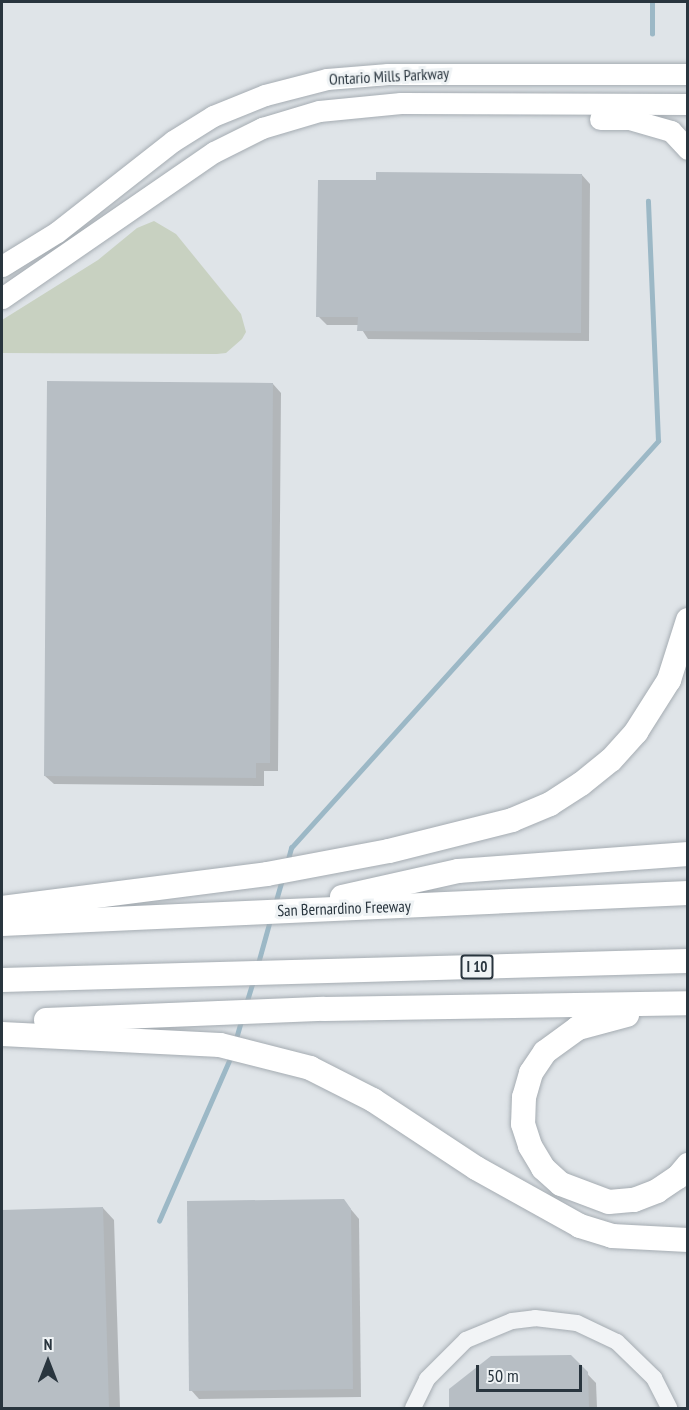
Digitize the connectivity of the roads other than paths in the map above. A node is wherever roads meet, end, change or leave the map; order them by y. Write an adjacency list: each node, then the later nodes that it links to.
1 (514, 72): 2 (main road, Ontario Mills Parkway); 3 (main road); 7 (main road, Ontario Mills Parkway)
2 (687, 74)
3 (401, 103): 5 (main road, Ontario Mills Parkway); 8 (main road, Ontario Mills Parkway)
4 (687, 104): 5 (main road, Ontario Mills Parkway)
5 (563, 106): 6 (main road)
6 (687, 149)
7 (2, 266)
8 (2, 298)
9 (687, 620): 12 (highway)
10 (687, 854): 13 (highway)
11 (687, 893): 13 (highway, San Bernardino Freeway)
12 (2, 908)
13 (284, 910): 14 (highway, San Bernardino Freeway)
14 (2, 924)
15 (687, 961): 16 (highway, I 10)
16 (2, 980)
17 (687, 1003): 19 (highway)
18 (687, 1010): 21 (highway)
19 (2, 1022)
20 (2, 1034): 22 (highway)
21 (687, 1165)
22 (687, 1240)
23 (413, 1408): 24 (street)
24 (669, 1408)

